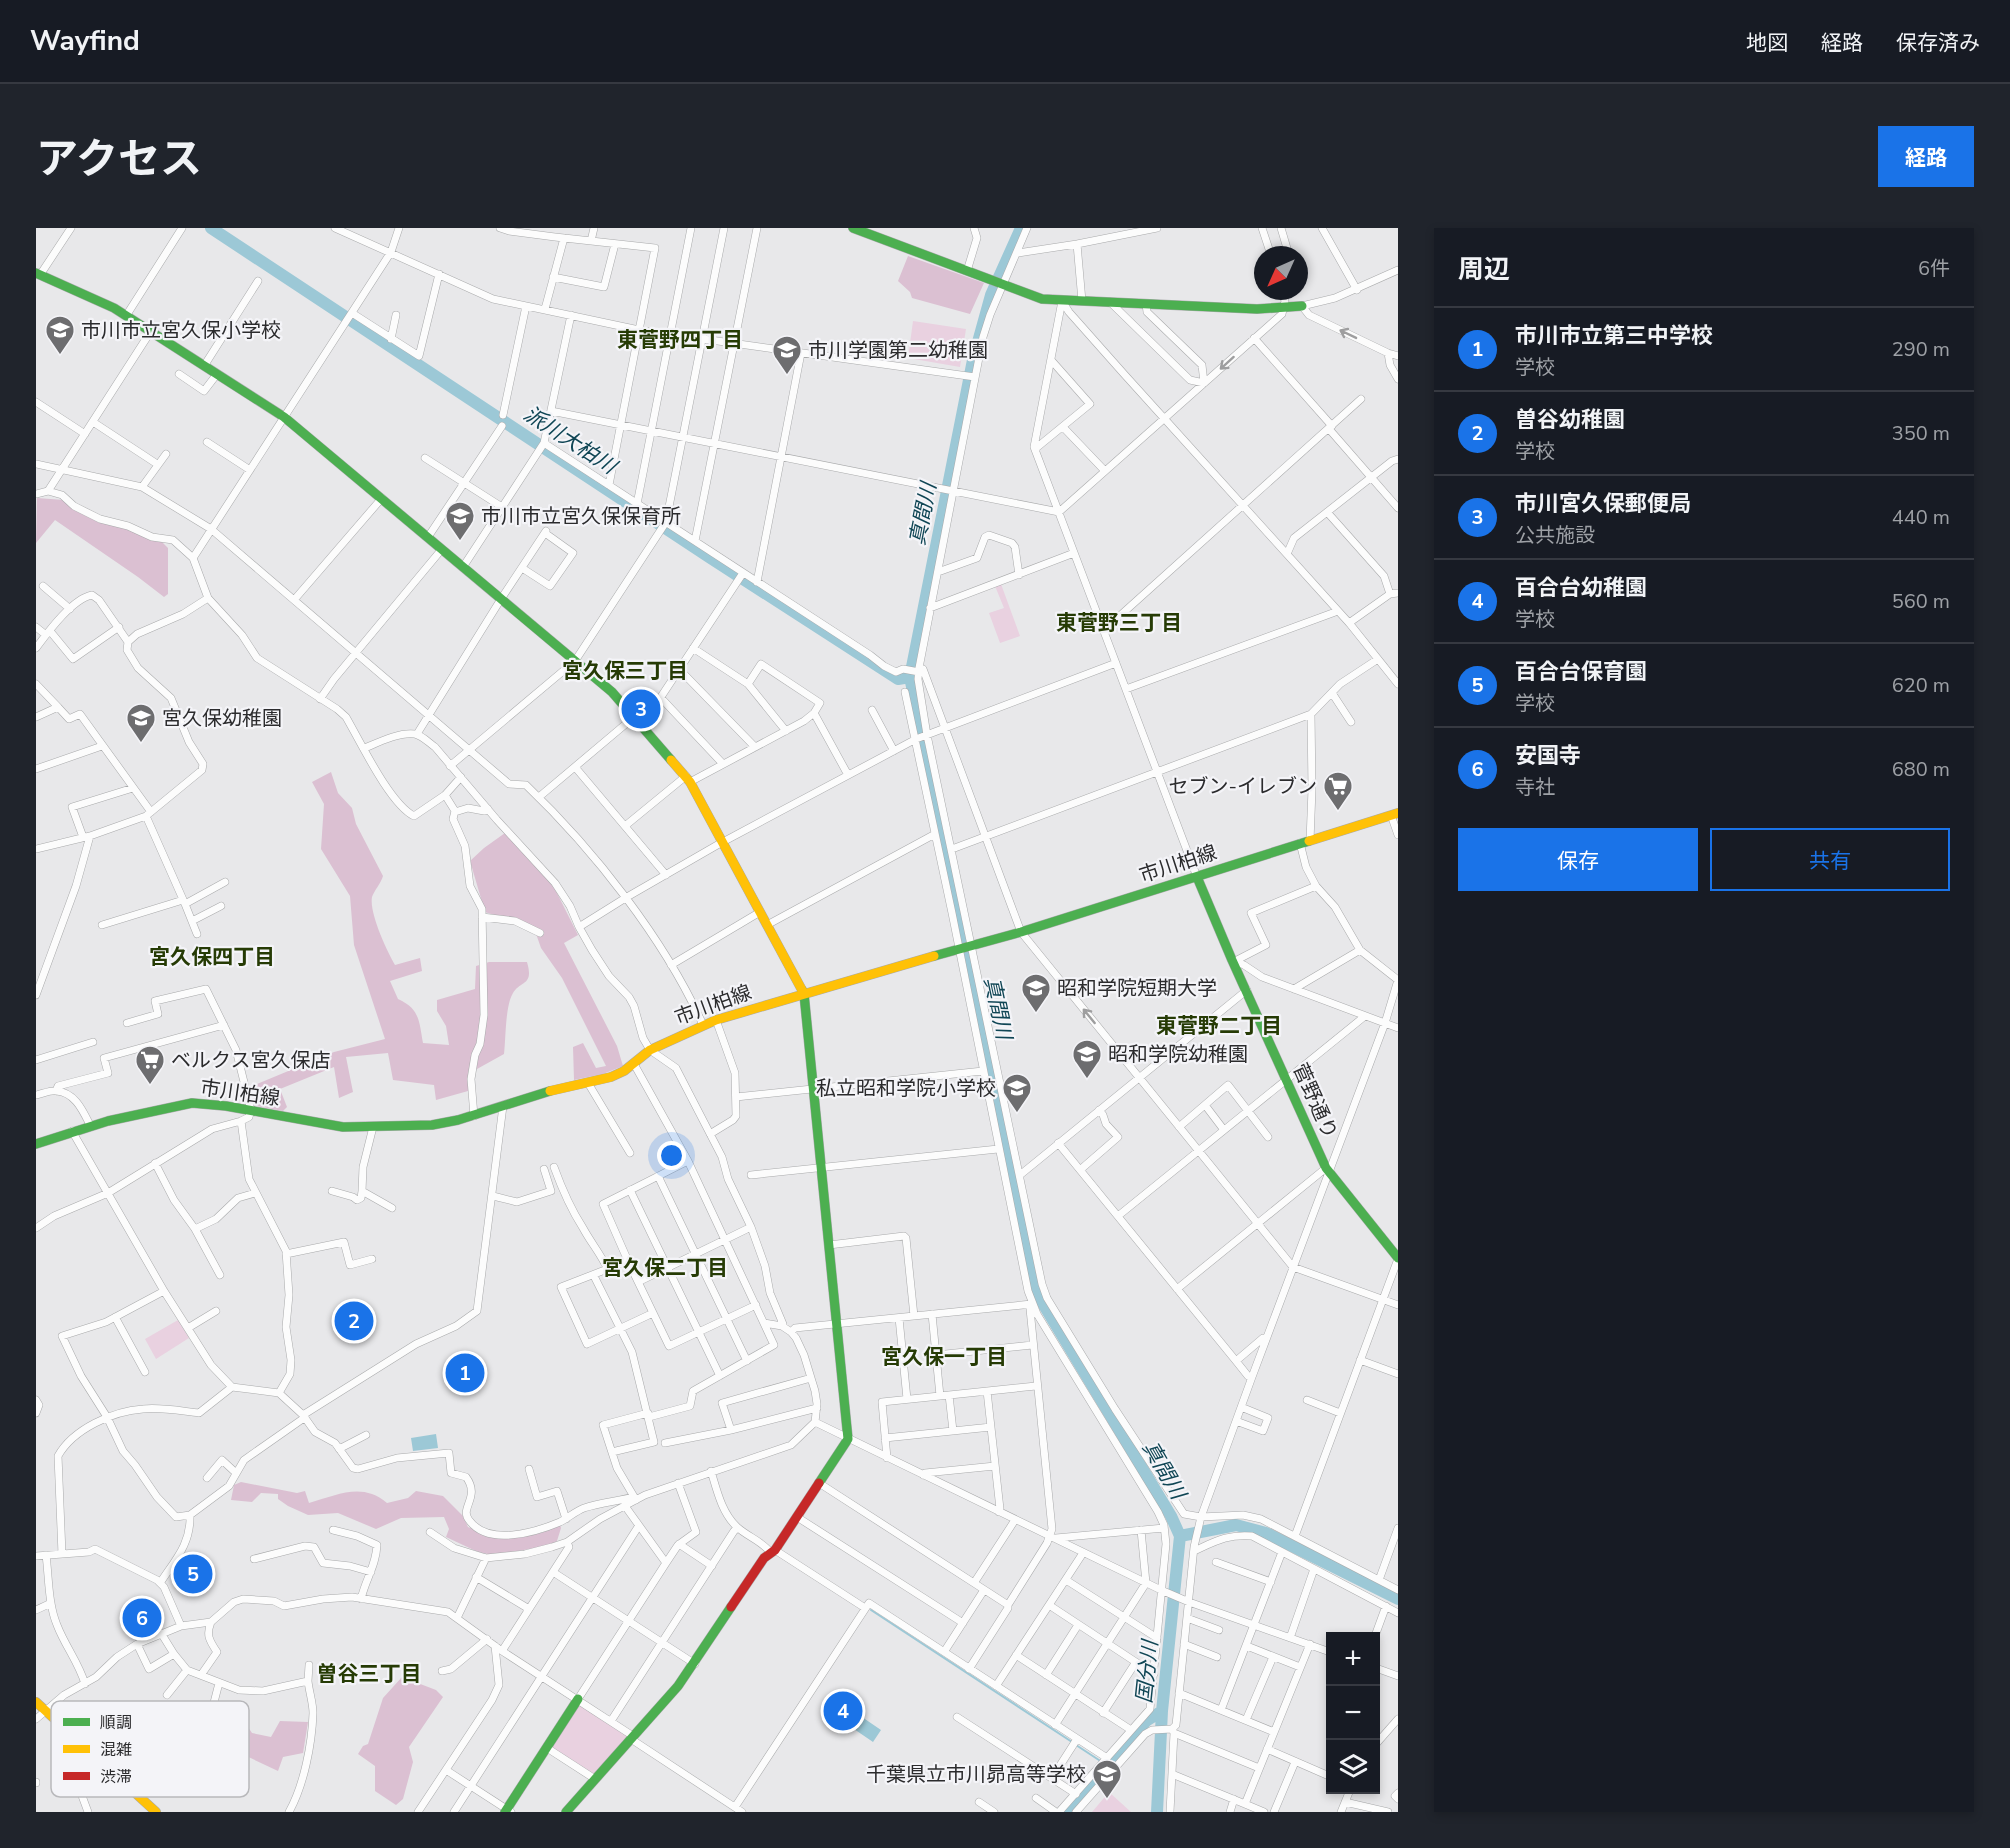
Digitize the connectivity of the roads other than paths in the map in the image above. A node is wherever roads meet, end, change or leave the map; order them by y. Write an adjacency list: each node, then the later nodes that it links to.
1 (71, 228): 27 (street)
2 (182, 228): 45 (street)
3 (335, 228): 23 (street)
4 (399, 228): 23 (street)
5 (500, 228): 17 (street)
6 (594, 228): 18 (street)
7 (691, 228): 48 (street)
8 (724, 228): 51 (street)
9 (758, 228): 52 (street)
10 (853, 228): 26 (street)
11 (974, 228): 26 (street)
12 (1027, 228): 24 (street)
13 (1262, 228): 21 (street)
14 (1281, 228): 22 (street)
15 (1322, 228): 32 (street)
16 (1152, 229): 20 (street)
17 (564, 238): 18 (street); 29 (street)
18 (591, 241): 19 (street)
19 (615, 244): 29 (street); 46 (street)
20 (1077, 244): 24 (street); 35 (street)
21 (1267, 246)
22 (1286, 246)
23 (391, 252): 28 (street); 42 (street)
24 (1018, 253): 31 (street)
25 (1398, 270): 32 (street)
26 (966, 271): 31 (street)
27 (38, 274): 45 (street)
28 (438, 274): 38 (street); 50 (street)
29 (553, 277): 41 (street)
30 (258, 281): 57 (street)
31 (1004, 285): 34 (street); 60 (street)
32 (1357, 290): 39 (street)
33 (1285, 300): 40 (street)
34 (1062, 301): 35 (street); 56 (street); 68 (street)
35 (1082, 301): 36 (street)
36 (1110, 302): 37 (street); 62 (street)
37 (1146, 304): 40 (street); 62 (street)
38 (525, 306): 41 (street); 66 (street)
39 (1302, 306): 40 (street); 54 (street, one-way to 39)
40 (1284, 308): 49 (street)
41 (545, 309): 44 (street)
42 (351, 313): 50 (street); 67 (street)
43 (396, 315): 50 (street)
44 (571, 315): 46 (street); 65 (street)
45 (126, 316): 47 (street)
46 (639, 330): 48 (street); 70 (street)
47 (151, 331): 57 (street); 69 (street)
48 (670, 335): 51 (street); 74 (street)
49 (1254, 338): 62 (street, one-way to 62); 73 (street)
50 (392, 339)
51 (702, 339): 52 (street); 76 (street)
52 (734, 343): 53 (street); 79 (street)
53 (801, 353): 60 (street); 82 (street)
54 (1388, 353): 55 (street); 61 (street)
55 (1398, 356)
56 (1051, 360): 72 (street); 80 (street)
57 (204, 366): 59 (street)
58 (179, 374): 59 (street)
59 (217, 374): 67 (street)
60 (975, 376): 95 (street)
61 (1398, 379)
62 (1204, 382): 68 (street)
63 (1361, 399): 73 (street)
64 (36, 402): 75 (street)
65 (550, 411): 70 (street); 78 (street)
66 (503, 415)
67 (284, 417): 88 (street); 97 (street)
68 (1164, 418): 89 (street); 99 (street)
69 (93, 422): 75 (street); 86 (street)
70 (621, 425): 74 (street); 92 (street)
71 (502, 426): 91 (street)
72 (1062, 427): 80 (street); 89 (street)
73 (1331, 428): 90 (street); 99 (street)
74 (651, 431): 76 (street); 98 (street)
75 (86, 434): 87 (street)
76 (682, 438): 79 (street); 104 (street)
77 (207, 442): 88 (street)
78 (544, 443): 92 (street); 100 (street)
79 (714, 444): 82 (street); 107 (street)
80 (1035, 449): 102 (street)
81 (166, 454): 86 (street)
82 (782, 457): 95 (street); 117 (street)
83 (425, 458): 91 (street)
84 (1398, 459): 90 (street)
85 (36, 464): 87 (street)
86 (157, 464): 93 (street)
87 (62, 470): 93 (street); 94 (street)
88 (250, 470): 105 (street)
89 (1105, 471): 102 (street)
90 (1371, 477): 101 (street); 103 (street)
91 (464, 483): 100 (street); 106 (street)
92 (609, 485): 98 (street)
93 (142, 487): 105 (street)
94 (48, 491): 96 (street); 111 (street)
95 (953, 491): 102 (street); 114 (street)
96 (36, 494)
97 (382, 498): 106 (street); 122 (street)
98 (637, 504): 104 (street)
99 (1243, 505): 110 (street); 129 (street)
100 (502, 507): 112 (street)
101 (1398, 508)
102 (1059, 512): 109 (street)
103 (1327, 512): 110 (street); 119 (street)
104 (666, 522): 107 (street); 136 (street)
105 (211, 530): 111 (street); 122 (street)
106 (428, 537): 108 (street)
107 (695, 541): 115 (street)
108 (442, 549): 112 (street); 134 (street)
109 (1074, 553): 116 (street); 129 (street)
110 (1287, 554): 125 (street)
111 (193, 558): 120 (street)
112 (463, 567): 121 (street)
113 (522, 568): 113 (street); 121 (street)
114 (938, 572): 116 (street); 123 (street)
115 (743, 573): 117 (street); 133 (street)
116 (1018, 575): 123 (street)
117 (757, 582): 139 (street)
118 (43, 586): 124 (street)
119 (1394, 593): 126 (street)
120 (208, 598): 131 (street); 147 (street)
121 (501, 599): 136 (street); 152 (street)
122 (294, 600): 134 (street)
123 (930, 608): 139 (street)
124 (70, 609): 128 (street); 130 (street)
125 (1338, 610): 126 (street); 143 (street)
126 (1349, 623): 135 (street)
127 (36, 627): 130 (street)
128 (119, 627): 130 (street); 131 (street)
129 (1104, 630): 137 (street)
130 (48, 633): 132 (street)
131 (128, 642): 180 (street)
132 (36, 648)
133 (693, 648): 138 (street); 141 (street)
134 (355, 653): 147 (street); 152 (street)
135 (1378, 659): 142 (street); 145 (street)
136 (575, 661): 154 (street); 165 (street)
137 (1116, 663): 143 (street); 157 (street)
138 (679, 669): 146 (street); 163 (street)
139 (918, 671): 157 (street); 160 (street)
140 (36, 684): 148 (street)
141 (748, 684): 150 (street); 158 (street)
142 (1398, 684)
143 (1126, 689): 171 (street)
144 (905, 692): 161 (street)
145 (1332, 693): 151 (street); 155 (street)
146 (660, 698): 156 (street); 167 (street)
147 (320, 699): 164 (street)
148 (58, 707): 153 (street); 162 (street)
149 (872, 710): 166 (street)
150 (814, 713): 158 (street); 172 (street)
151 (1311, 714): 171 (street); 188 (street)
152 (429, 716): 159 (street); 165 (street)
153 (36, 717)
154 (634, 717): 156 (street); 169 (street)
155 (1351, 722)
156 (641, 727): 174 (street)
157 (946, 727): 160 (street); 186 (street)
158 (786, 731): 163 (street)
159 (417, 734): 164 (street); 168 (street)
160 (927, 735): 161 (street); 190 (street)
161 (916, 739): 166 (street); 183 (street)
162 (102, 746): 170 (street); 175 (street)
163 (755, 747): 167 (street)
164 (365, 748): 176 (street)
165 (469, 750): 168 (street); 177 (street)
166 (894, 751): 172 (street)
167 (723, 764): 174 (street)
168 (450, 766): 173 (street)
169 (575, 767): 177 (street); 182 (street)
170 (36, 769)
171 (1157, 772): 186 (street); 192 (street)
172 (848, 775): 187 (street)
173 (460, 777): 176 (street); 178 (street)
174 (688, 779): 182 (street); 187 (street)
175 (133, 788): 180 (street); 185 (street)
176 (445, 795): 179 (street)
177 (539, 797): 195 (street)
178 (488, 809): 179 (street); 203 (street)
179 (454, 812): 199 (street)
180 (148, 814): 185 (street); 196 (street)
181 (1395, 814): 184 (street); 188 (street, 市川柏線)
182 (625, 826): 191 (street)
183 (935, 834): 202 (street); 207 (street)
184 (1398, 835)
185 (87, 836): 189 (street); 212 (street)
186 (986, 836): 190 (street); 204 (street)
187 (723, 842): 191 (street); 198 (street)
188 (1305, 842): 192 (street, 市川柏線); 194 (street)
189 (36, 849)
190 (952, 849): 207 (street)
191 (666, 875): 195 (street)
192 (1197, 877): 204 (street, 市川柏線); 209 (street, 菅野通り)
193 (225, 882): 196 (street)
194 (1316, 886): 208 (street); 209 (street)
195 (627, 897): 203 (street); 210 (street)
196 (184, 902): 200 (street); 201 (street)
197 (221, 906): 200 (street)
198 (759, 912): 202 (street); 210 (street)
199 (482, 917): 205 (street); 241 (street)
200 (192, 921): 206 (street)
201 (102, 925)
202 (766, 925): 215 (street)
203 (579, 927): 225 (street)
204 (1021, 932): 207 (street, 市川柏線); 229 (street, one-way to 204)
205 (540, 933)
206 (197, 934)
207 (965, 948): 215 (street, 市川柏線); 228 (street); 263 (street)
208 (1360, 950): 211 (street); 213 (street)
209 (1234, 961): 213 (street); 214 (street, 菅野通り)
210 (671, 965): 222 (street)
211 (1398, 980): 220 (street)
212 (39, 982): 216 (street)
213 (1294, 989): 217 (street)
214 (1246, 990): 229 (street); 230 (street, 菅野通り)
215 (804, 994): 218 (street, 市川柏線); 232 (street)
216 (36, 995)
217 (1365, 1016): 220 (street); 230 (street)
218 (716, 1020): 222 (street, 市川柏線); 235 (street)
219 (127, 1023): 221 (street)
220 (1385, 1023): 223 (street); 261 (street)
221 (224, 1025): 233 (street); 238 (street)
222 (704, 1025): 225 (street, 市川柏線)
223 (1398, 1028)
224 (93, 1042): 226 (street)
225 (650, 1050): 227 (street, 市川柏線); 248 (street)
226 (36, 1060)
227 (633, 1064): 231 (street, 市川柏線); 255 (street)
228 (983, 1071): 232 (street); 252 (street)
229 (1140, 1077): 239 (street); 244 (street)
230 (1286, 1079): 240 (street); 261 (street, 菅野通り)
231 (588, 1083): 237 (street, 市川柏線); 254 (street)
232 (813, 1089): 235 (street); 258 (street)
233 (56, 1091): 234 (street); 243 (street)
234 (36, 1095)
235 (736, 1097): 248 (street)
236 (1205, 1105): 240 (street); 244 (street); 246 (street)
237 (503, 1106): 241 (street, 市川柏線); 270 (street)
238 (251, 1110): 242 (street); 243 (street, 市川柏線); 245 (street, 市川柏線)
239 (1099, 1110): 250 (street); 260 (street)
240 (1248, 1111): 246 (street); 249 (street)
241 (474, 1116): 245 (street, 市川柏線)
242 (241, 1121): 256 (street); 269 (street)
243 (90, 1125): 247 (street, 市川柏線)
244 (1179, 1126): 253 (street)
245 (373, 1127): 267 (street)
246 (1224, 1130): 253 (street)
247 (72, 1131): 251 (street, 市川柏線); 268 (street)
248 (710, 1134): 274 (street)
249 (1268, 1137)
250 (1059, 1143): 260 (street); 263 (street)
251 (36, 1144)
252 (998, 1149): 258 (street); 293 (street)
253 (1198, 1151): 272 (street); 273 (street)
254 (630, 1153)
255 (688, 1161): 264 (street); 277 (street)
256 (155, 1163): 268 (street); 276 (street)
257 (554, 1167): 286 (street)
258 (821, 1168): 262 (street); 278 (street)
259 (544, 1169): 270 (street)
260 (1080, 1170): 272 (street)
261 (1327, 1170): 273 (street); 281 (street, 菅野通り); 285 (street)
262 (751, 1175)
263 (1020, 1175): 362 (street)
264 (658, 1176): 265 (street); 279 (street)
265 (630, 1190): 283 (street); 284 (street)
266 (332, 1191): 267 (street)
267 (362, 1191): 271 (street)
268 (108, 1193): 275 (street); 291 (street)
269 (255, 1193): 276 (street); 280 (street)
270 (493, 1196): 335 (street)
271 (392, 1208)
272 (1118, 1216): 290 (street)
273 (1258, 1224): 285 (street); 290 (street)
274 (751, 1227): 277 (street); 305 (street)
275 (36, 1228)
276 (195, 1229): 287 (street)
277 (725, 1239): 279 (street); 294 (street)
278 (828, 1245): 299 (street); 304 (street)
279 (695, 1253): 284 (street); 302 (street)
280 (286, 1254): 282 (street); 324 (street)
281 (1398, 1258): 292 (street)
282 (372, 1259)
283 (627, 1261): 286 (street); 289 (street)
284 (667, 1267): 289 (street); 308 (street)
285 (1293, 1267): 292 (street); 310 (street)
286 (608, 1270): 288 (street)
287 (220, 1275)
288 (594, 1276): 307 (street); 307 (street)
289 (638, 1281): 297 (street)
290 (1177, 1289): 315 (street)
291 (164, 1292): 300 (street); 306 (street)
292 (1383, 1299): 295 (street); 313 (street)
293 (1032, 1304): 298 (street); 311 (street); 367 (street)
294 (756, 1305): 302 (street); 303 (street)
295 (1398, 1305)
296 (216, 1311): 306 (street)
297 (653, 1313): 307 (street); 308 (street)
298 (932, 1314): 299 (street); 312 (street)
299 (914, 1316): 301 (street)
300 (115, 1317): 316 (street); 336 (street)
301 (899, 1318): 304 (street); 327 (street)
302 (727, 1319): 308 (street); 314 (street)
303 (764, 1323): 305 (street); 314 (street)
304 (837, 1323): 309 (street); 344 (street)
305 (782, 1326): 309 (street)
306 (188, 1328): 322 (street)
307 (620, 1329): 334 (street)
308 (698, 1332): 318 (street)
309 (791, 1332): 320 (street)
310 (1266, 1339): 315 (street); 319 (street)
311 (1032, 1345): 312 (street); 321 (street)
312 (936, 1355): 326 (street)
313 (1360, 1360): 317 (street); 333 (street)
314 (747, 1361): 318 (street)
315 (1236, 1361): 319 (street)
316 (146, 1372)
317 (1398, 1374)
318 (720, 1376): 334 (street)
319 (1252, 1377): 330 (street)
320 (811, 1378): 331 (street); 340 (street)
321 (1036, 1386): 323 (street); 373 (street)
322 (232, 1388): 324 (street); 336 (street)
323 (987, 1391): 325 (street); 339 (street)
324 (279, 1393): 335 (street)
325 (949, 1395): 326 (street); 341 (street)
326 (940, 1396): 327 (street)
327 (907, 1399): 343 (street)
328 (36, 1400): 332 (street)
329 (1306, 1400): 333 (street)
330 (1241, 1407): 337 (street); 337 (street)
331 (817, 1408): 338 (street); 340 (street)
332 (36, 1413)
333 (1340, 1413): 372 (street)
334 (648, 1415): 347 (street); 347 (street)
335 (303, 1417): 346 (street); 352 (street)
336 (107, 1418): 360 (street); 380 (street)
337 (1236, 1421): 362 (street)
338 (815, 1422): 344 (street); 351 (street)
339 (991, 1427): 341 (street); 349 (street)
340 (731, 1430): 345 (street)
341 (953, 1431): 343 (street)
342 (366, 1436): 346 (street)
343 (885, 1438): 348 (street)
344 (848, 1439): 348 (street); 356 (street)
345 (665, 1443)
346 (339, 1449): 363 (street)
347 (612, 1452): 357 (street)
348 (887, 1458): 353 (street)
349 (995, 1466): 353 (street); 359 (street)
350 (529, 1469): 363 (street)
351 (711, 1472): 355 (street); 366 (street)
352 (236, 1473): 354 (street); 360 (street)
353 (922, 1475): 359 (street)
354 (207, 1478)
355 (678, 1483): 357 (street); 375 (street)
356 (819, 1483): 361 (street); 396 (street)
357 (635, 1499): 358 (street); 363 (street)
358 (626, 1506): 365 (street); 374 (street)
359 (999, 1512): 364 (street)
360 (190, 1515): 395 (street)
361 (797, 1517): 377 (street); 417 (street)
362 (1201, 1517): 372 (street); 376 (street)
363 (566, 1519)
364 (1015, 1520): 373 (street); 396 (street)
365 (638, 1527): 386 (street); 401 (street)
366 (738, 1528): 377 (street); 387 (street)
367 (1164, 1528): 370 (street); 400 (street)
368 (1398, 1528): 393 (street)
369 (333, 1530): 389 (street)
370 (1141, 1530): 373 (street); 397 (street)
371 (430, 1532): 383 (street)
372 (1295, 1536): 393 (street)
373 (1052, 1538): 379 (street); 405 (street)
374 (567, 1542): 383 (street); 390 (street)
375 (679, 1545): 386 (street); 387 (street)
376 (1194, 1549): 378 (street); 403 (street)
377 (773, 1551): 408 (street); 441 (street)
378 (1282, 1552): 388 (street); 394 (street)
379 (1083, 1553): 392 (street); 397 (street)
380 (62, 1554): 381 (street); 395 (street)
381 (46, 1555): 382 (street); 404 (street)
382 (36, 1556)
383 (486, 1558): 391 (street)
384 (254, 1559): 389 (street)
385 (1216, 1562): 394 (street)
386 (666, 1563): 415 (street)
387 (712, 1566): 427 (street)
388 (1314, 1569): 407 (street); 425 (street)
389 (371, 1572): 402 (street)
390 (553, 1572): 401 (street); 409 (street)
391 (476, 1577): 409 (street); 413 (street)
392 (1066, 1580): 406 (street); 412 (street)
393 (1379, 1580): 399 (street)
394 (1271, 1582): 420 (street)
395 (160, 1583): 419 (street)
396 (974, 1583): 398 (street)
397 (1146, 1583): 400 (street); 412 (street)
398 (984, 1590): 405 (street); 417 (street)
399 (1398, 1590)
400 (1163, 1591): 403 (street); 424 (street)
401 (592, 1598): 415 (street); 451 (street)
402 (361, 1599): 413 (street); 416 (street)
403 (1186, 1601): 414 (street); 420 (street)
404 (51, 1603): 410 (street); 455 (street)
405 (1008, 1605): 444 (street)
406 (1049, 1605): 418 (street); 437 (street)
407 (1386, 1606): 411 (street); 422 (street)
408 (865, 1608): 435 (street); 503 (street)
409 (530, 1609): 433 (street)
410 (36, 1610)
411 (1398, 1613)
412 (1124, 1617): 424 (street); 428 (street)
413 (457, 1618): 426 (street)
414 (1187, 1618): 421 (street); 430 (street)
415 (628, 1621): 427 (street); 460 (street)
416 (211, 1622): 419 (street); 449 (street)
417 (963, 1623): 435 (street)
418 (1078, 1625): 428 (street); 450 (street)
419 (181, 1626): 423 (street)
420 (1255, 1626): 425 (street); 432 (street)
421 (1219, 1630)
422 (1376, 1632)
423 (161, 1634): 429 (street); 436 (street)
424 (1157, 1638): 448 (street)
425 (1290, 1638): 431 (street)
426 (487, 1639): 433 (street); 447 (street)
427 (662, 1643): 441 (street); 473 (street)
428 (1107, 1643): 440 (street); 458 (street)
429 (137, 1644): 436 (street); 455 (street)
430 (1184, 1644): 438 (street); 457 (street)
431 (1310, 1644): 434 (street); 443 (street)
432 (1246, 1646): 439 (street); 465 (street)
433 (499, 1648): 451 (street); 486 (street)
434 (1326, 1650)
435 (944, 1652): 444 (street)
436 (174, 1654): 446 (street)
437 (1016, 1655): 450 (street); 456 (street)
438 (1216, 1657)
439 (1273, 1657): 443 (street); 472 (street)
440 (1136, 1662): 448 (street); 467 (street)
441 (695, 1664): 478 (street)
442 (309, 1665): 453 (street)
443 (1300, 1667): 477 (street)
444 (969, 1669): 456 (street)
445 (1380, 1669): 452 (street)
446 (187, 1670): 449 (street); 459 (street)
447 (442, 1671)
448 (1154, 1674): 475 (street)
449 (201, 1675): 454 (street)
450 (1046, 1675): 458 (street)
451 (542, 1676): 460 (street); 491 (street)
452 (1398, 1676)
453 (308, 1681): 454 (street); 507 (street)
454 (219, 1683): 462 (street)
455 (85, 1684): 461 (street)
456 (996, 1686): 474 (street)
457 (1179, 1693): 465 (street); 476 (street)
458 (1075, 1694): 467 (street); 474 (street)
459 (167, 1695)
460 (578, 1700): 473 (street); 481 (street)
461 (57, 1701)
462 (214, 1701)
463 (36, 1702): 466 (street)
464 (51, 1706): 466 (street)
465 (1221, 1710): 472 (street)
466 (45, 1711): 468 (street); 470 (street)
467 (1103, 1713): 475 (street)
468 (51, 1716)
469 (957, 1717): 489 (street)
470 (36, 1719)
471 (1398, 1719): 479 (street)
472 (1246, 1720): 477 (street)
473 (611, 1721): 478 (street)
474 (1055, 1725): 480 (street)
475 (1131, 1730): 483 (street)
476 (1174, 1731): 485 (street); 487 (street); 514 (street)
477 (1274, 1732): 482 (street)
478 (632, 1737): 490 (street); 503 (street)
479 (1379, 1740)
480 (1076, 1742): 483 (street); 489 (street)
481 (547, 1748): 490 (street); 504 (street)
482 (1267, 1749): 484 (street); 485 (street)
483 (1105, 1761): 493 (street)
484 (1295, 1762): 488 (street); 518 (street)
485 (1259, 1768): 502 (street)
486 (446, 1770): 491 (street); 508 (street)
487 (1172, 1774): 498 (street); 515 (street)
488 (1326, 1775)
489 (1052, 1778): 493 (street)
490 (595, 1779): 510 (street)
491 (471, 1786): 504 (street); 509 (street)
492 (1398, 1793): 499 (street)
493 (1076, 1794): 513 (street)
494 (1348, 1794): 501 (street)
495 (82, 1797): 505 (street)
496 (140, 1797): 506 (street)
497 (1036, 1798): 513 (street)
498 (1234, 1799): 502 (street); 516 (street)
499 (1398, 1799)
500 (979, 1802): 512 (street)
501 (1345, 1802): 519 (street); 520 (street)
502 (1245, 1803): 517 (street)
503 (735, 1807): 511 (street)
504 (508, 1811)
505 (88, 1812)
506 (156, 1812)
507 (289, 1812)
508 (418, 1812)
509 (454, 1812)
510 (566, 1812)
511 (742, 1812)
512 (994, 1812)
513 (1058, 1812)
514 (1076, 1812)
515 (1170, 1812)
516 (1230, 1812)
517 (1264, 1812)
518 (1274, 1812)
519 (1341, 1812)
520 (1388, 1812)

